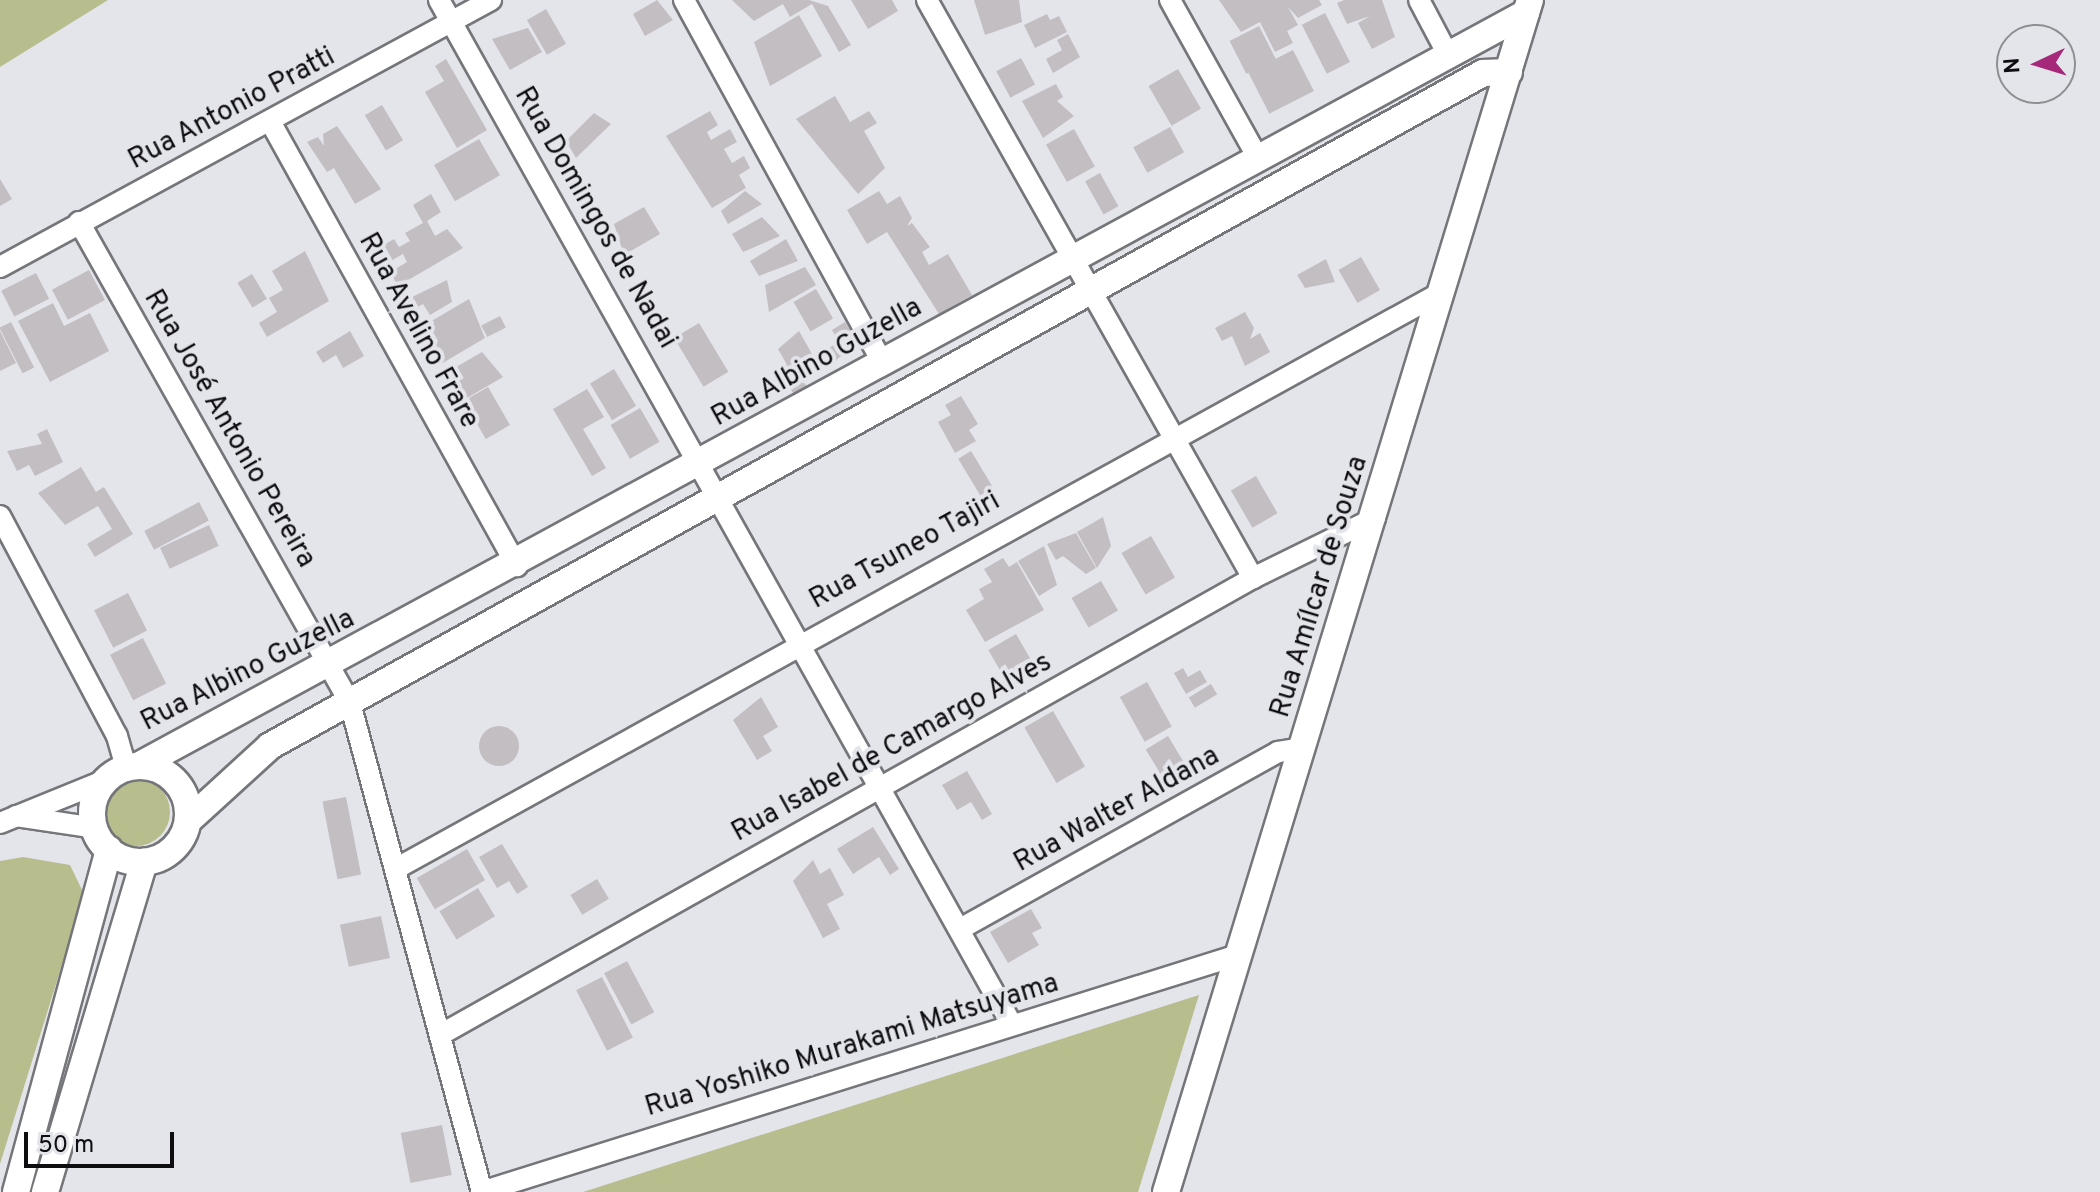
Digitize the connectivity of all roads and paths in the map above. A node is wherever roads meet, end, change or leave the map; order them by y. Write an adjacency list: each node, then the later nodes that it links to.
1 (439, 0): 8 (street, Rua Domingos de Nadai)
2 (491, 0): 8 (street, Rua Antonio Pratti)
3 (684, 0): 18 (street)
4 (927, 0): 14 (street)
5 (1170, 0): 12 (street)
6 (1419, 0): 9 (street)
7 (1528, 6): 9 (street, Rua Albino Guzella); 10 (street, Rua Amílcar de Souza)
8 (451, 22): 11 (street, Rua Antonio Pratti); 20 (street, Rua Domingos de Nadai)
9 (1446, 51): 12 (street, Rua Albino Guzella)
10 (1509, 72): 16 (street); 17 (street, Rua Amílcar de Souza)
11 (271, 123): 13 (street, Rua Antonio Pratti); 24 (street, Rua Avelino Frare)
12 (1257, 156): 14 (street, Rua Albino Guzella)
13 (79, 222): 15 (street, Rua Antonio Pratti); 27 (street, Rua José Antonio Pereira)
14 (1073, 257): 16 (street); 18 (street, Rua Albino Guzella)
15 (0, 267)
16 (1090, 288): 19 (street); 21 (street)
17 (1442, 292): 19 (street, Rua Tsuneo Tajiri); 23 (street, Rua Amílcar de Souza)
18 (883, 363): 20 (street, Rua Albino Guzella)
19 (1172, 439): 25 (street); 26 (street, Rua Tsuneo Tajiri)
20 (702, 463): 21 (street, Rua Domingos de Nadai); 24 (street, Rua Albino Guzella)
21 (719, 493): 26 (street); 28 (street)
22 (0, 516): 30 (street)
23 (1375, 518): 25 (street, Rua Isabel de Camargo Alves); 29 (street, Rua Amílcar de Souza)
24 (517, 566): 27 (street, Rua Albino Guzella)
25 (1253, 578): 31 (street, Rua Isabel de Camargo Alves)
26 (800, 641): 31 (street); 36 (street, Rua Tsuneo Tajiri)
27 (331, 665): 28 (street, Rua José Antonio Pereira); 30 (street, Rua Albino Guzella)
28 (350, 703): 33 (street); 36 (street)
29 (1304, 748): 37 (street, Rua Walter Aldana); 38 (street, Rua Amílcar de Souza)
30 (123, 771): 32 (street); 33 (street); 34 (street)
31 (882, 785): 37 (street); 40 (street, Rua Isabel de Camargo Alves)
32 (6, 819): 34 (street)
33 (188, 821): 35 (street)
34 (102, 839): 35 (street); 41 (street)
35 (144, 862): 42 (street)
36 (399, 867): 40 (street)
37 (960, 929): 39 (street)
38 (1241, 954): 39 (street, Rua Yoshiko Murakami Matsuyama); 44 (street, Rua Amílcar de Souza)
39 (1012, 1025): 43 (street, Rua Yoshiko Murakami Matsuyama)
40 (440, 1035): 43 (street)
41 (16, 1192)
42 (45, 1192)
43 (482, 1192)
44 (1166, 1192)

